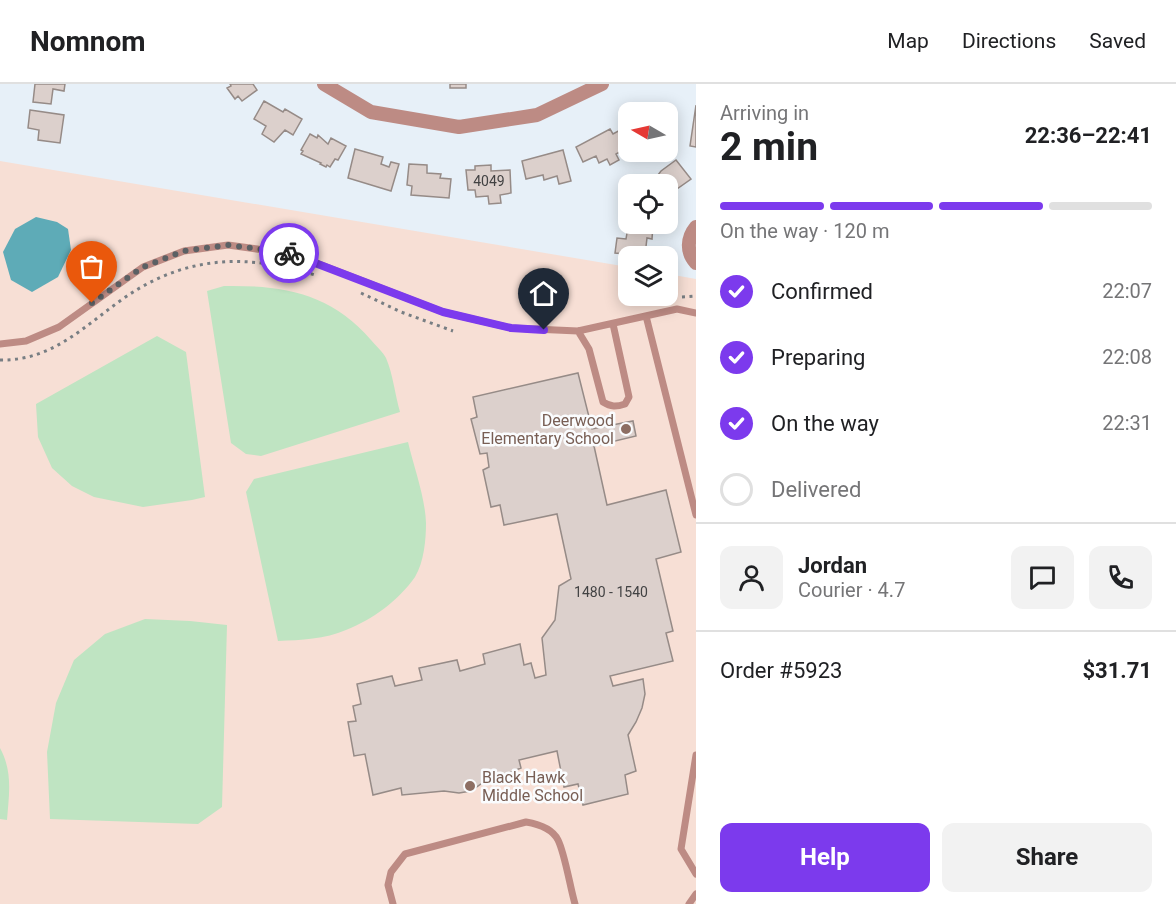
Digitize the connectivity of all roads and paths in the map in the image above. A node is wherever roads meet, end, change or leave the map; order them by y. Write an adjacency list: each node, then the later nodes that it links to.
1 (324, 84): 2 (street)
2 (602, 84)
3 (696, 227): 4 (street)
4 (696, 263)
5 (322, 278): 15 (path)
6 (353, 290): 12 (path)
7 (696, 296): 8 (path)
8 (682, 297)
9 (696, 313): 10 (lane)
10 (646, 316): 11 (lane); 16 (lane)
11 (613, 324): 13 (lane); 13 (lane)
12 (453, 330)
13 (578, 331): 14 (lane)
14 (0, 344)
15 (0, 360)
16 (696, 515)
17 (696, 755): 18 (lane)
18 (696, 874)
19 (696, 894): 22 (lane)
20 (393, 904): 21 (lane)
21 (575, 904)
22 (689, 904)

